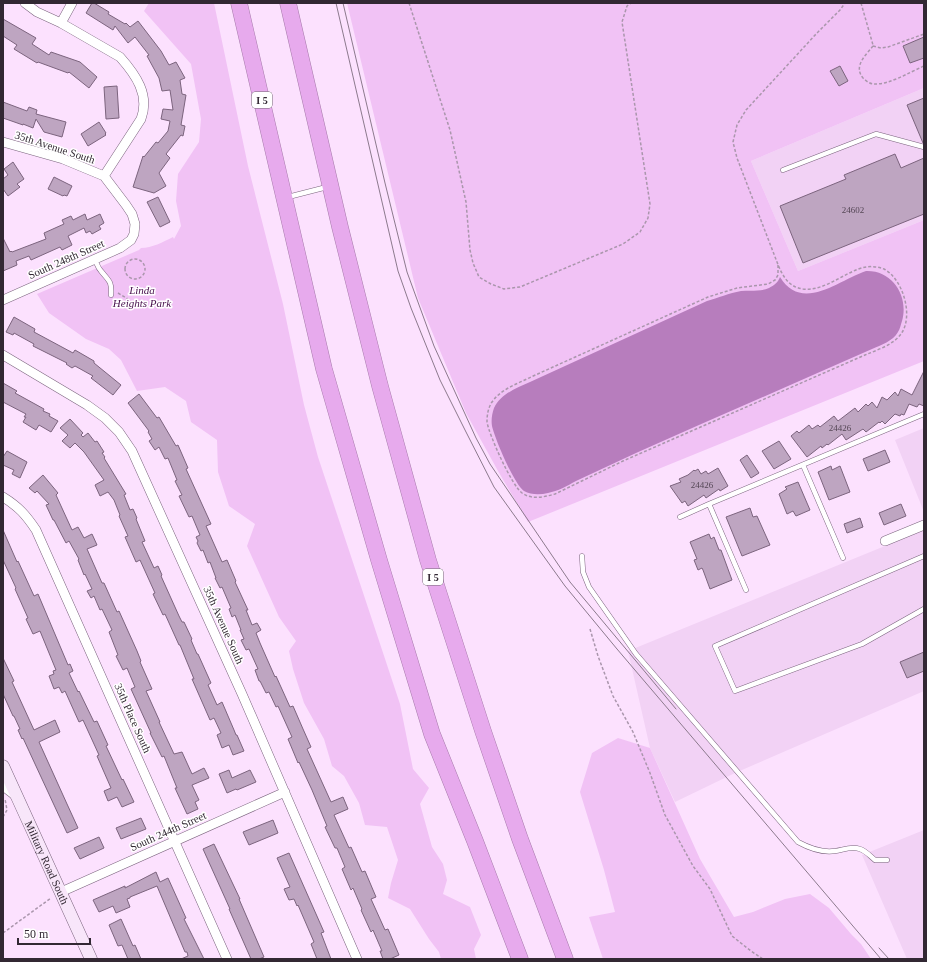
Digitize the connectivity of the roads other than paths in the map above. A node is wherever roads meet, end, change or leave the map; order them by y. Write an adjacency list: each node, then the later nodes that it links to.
1 (25, 3): 5 (street)
2 (72, 3): 5 (street)
3 (239, 3): 11 (highway, I 5)
4 (288, 3): 10 (highway, I 5)
5 (61, 23): 9 (street)
6 (3, 142): 9 (street, 35th Avenue South)
7 (924, 147): 8 (lane)
8 (783, 170)
9 (104, 176): 12 (street, 35th Avenue South)
10 (331, 186): 11 (lane); 40 (highway, I 5)
11 (284, 198): 39 (highway, I 5)
12 (134, 234): 13 (street, South 248th Street)
13 (95, 260): 14 (lane); 15 (street, South 248th Street)
14 (111, 295)
15 (3, 300)
16 (3, 355): 31 (street, 35th Avenue South)
17 (924, 414): 18 (lane)
18 (803, 465): 20 (lane); 26 (lane)
19 (3, 497): 33 (street, 35th Place South)
20 (708, 504): 21 (lane); 27 (lane)
21 (680, 517)
22 (924, 525): 23 (street)
23 (885, 541)
24 (582, 556): 34 (lane)
25 (924, 556): 28 (lane)
26 (843, 558)
27 (746, 590)
28 (924, 609)
29 (3, 766): 32 (main road, Military Road South)
30 (3, 786): 32 (street)
31 (285, 792): 33 (street, South 244th Street); 38 (street, 35th Avenue South)
32 (17, 798): 35 (main road, Military Road South)
33 (175, 841): 35 (street, South 244th Street); 37 (street, 35th Place South)
34 (887, 860)
35 (61, 892): 36 (main road, Military Road South)
36 (91, 959)
37 (227, 959)
38 (357, 959)
39 (520, 959)
40 (565, 959)

